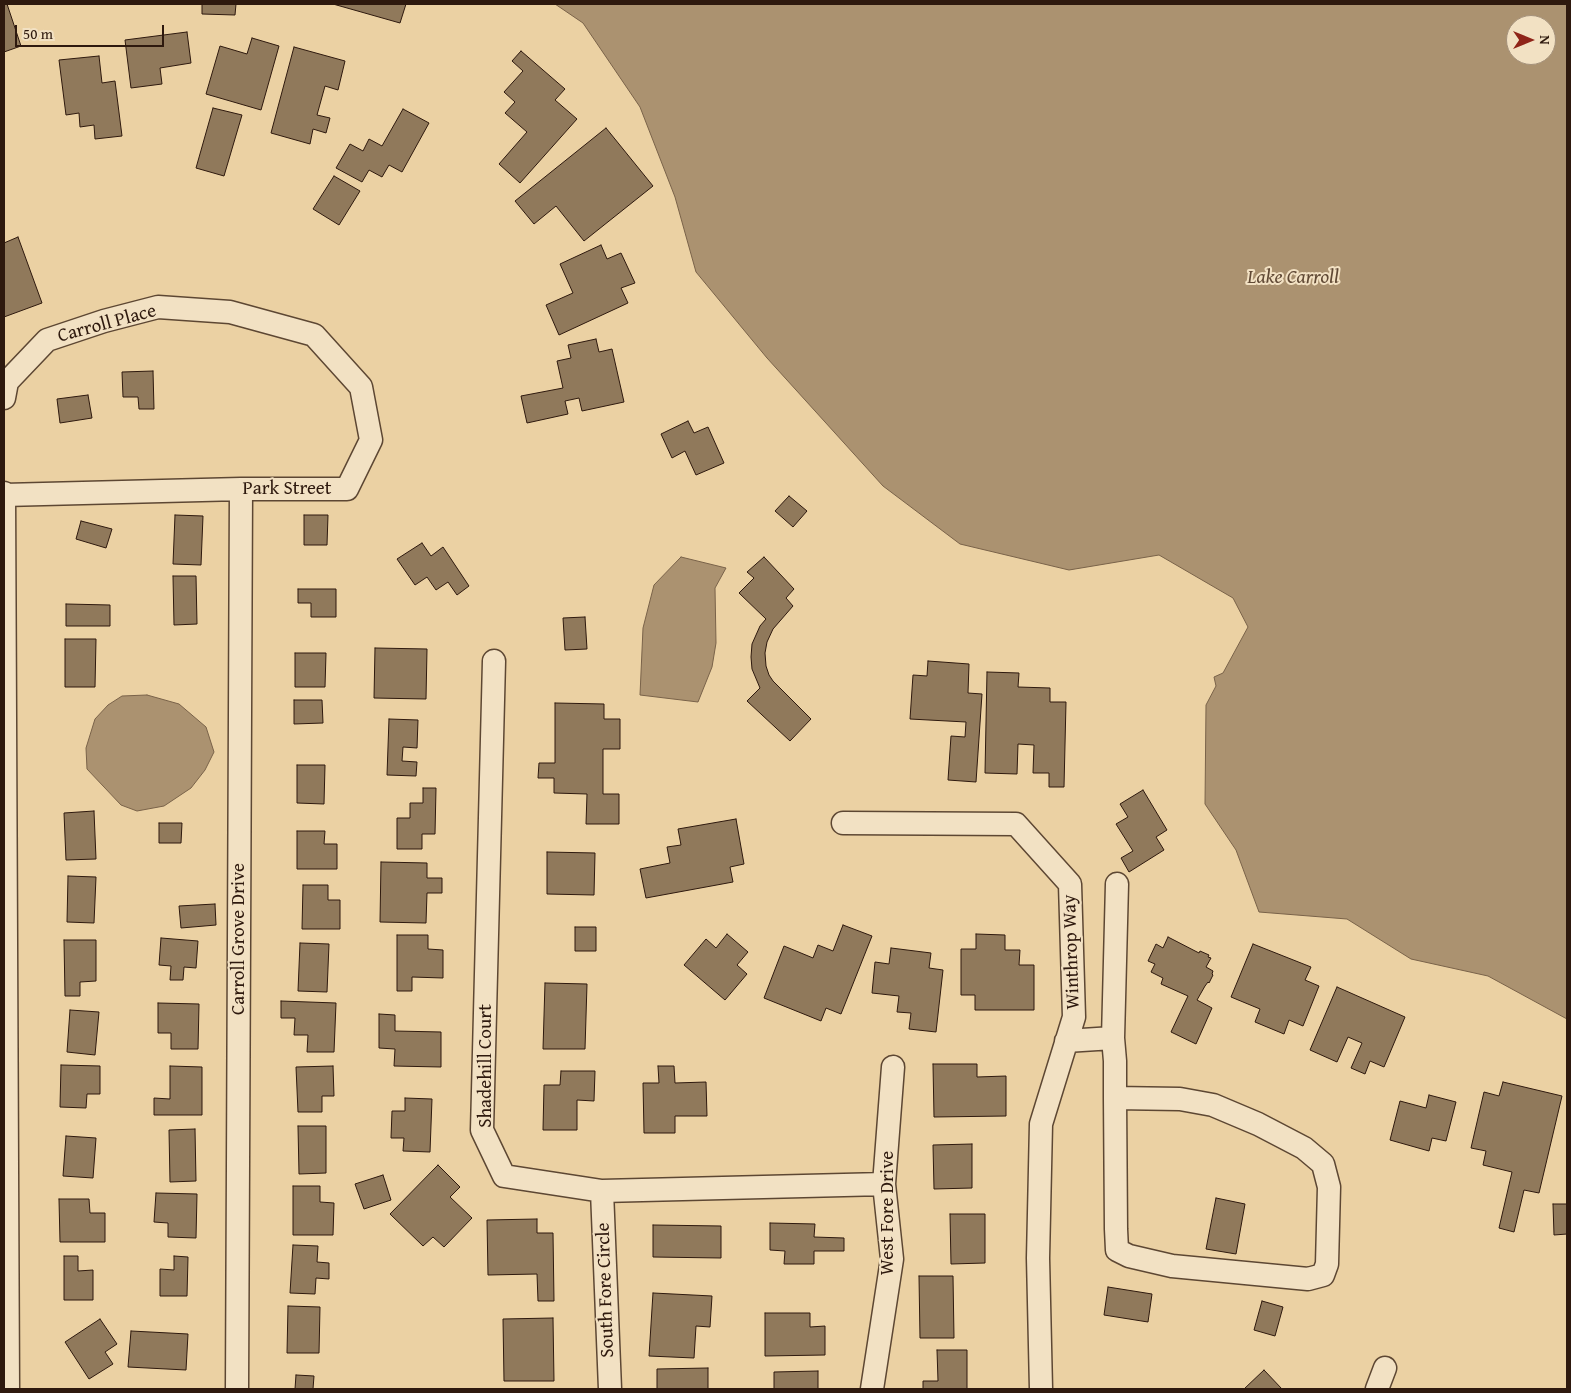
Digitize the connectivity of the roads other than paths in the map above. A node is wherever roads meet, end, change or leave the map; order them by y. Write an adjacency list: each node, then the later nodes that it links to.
1 (270, 323): 2 (street, Carroll Place); 3 (street, Park Street)
2 (4, 398)
3 (241, 489): 4 (street, Park Street); 16 (street, Carroll Grove Drive)
4 (4, 494): 15 (street)
5 (494, 661): 13 (street, Shadehill Court)
6 (843, 823): 9 (street, Winthrop Way)
7 (1116, 884): 8 (street)
8 (1113, 1038): 9 (street); 11 (street)
9 (1066, 1041): 19 (street, Winthrop Way)
10 (893, 1066): 12 (street, West Fore Drive)
11 (1115, 1098): 11 (street)
12 (884, 1184): 13 (street, Shadehill Court); 18 (street, West Fore Drive)
13 (602, 1191): 17 (street, South Fore Circle)
14 (1385, 1368): 20 (street)
15 (8, 1389)
16 (237, 1389)
17 (610, 1389)
18 (872, 1389)
19 (1040, 1389)
20 (1377, 1389)

